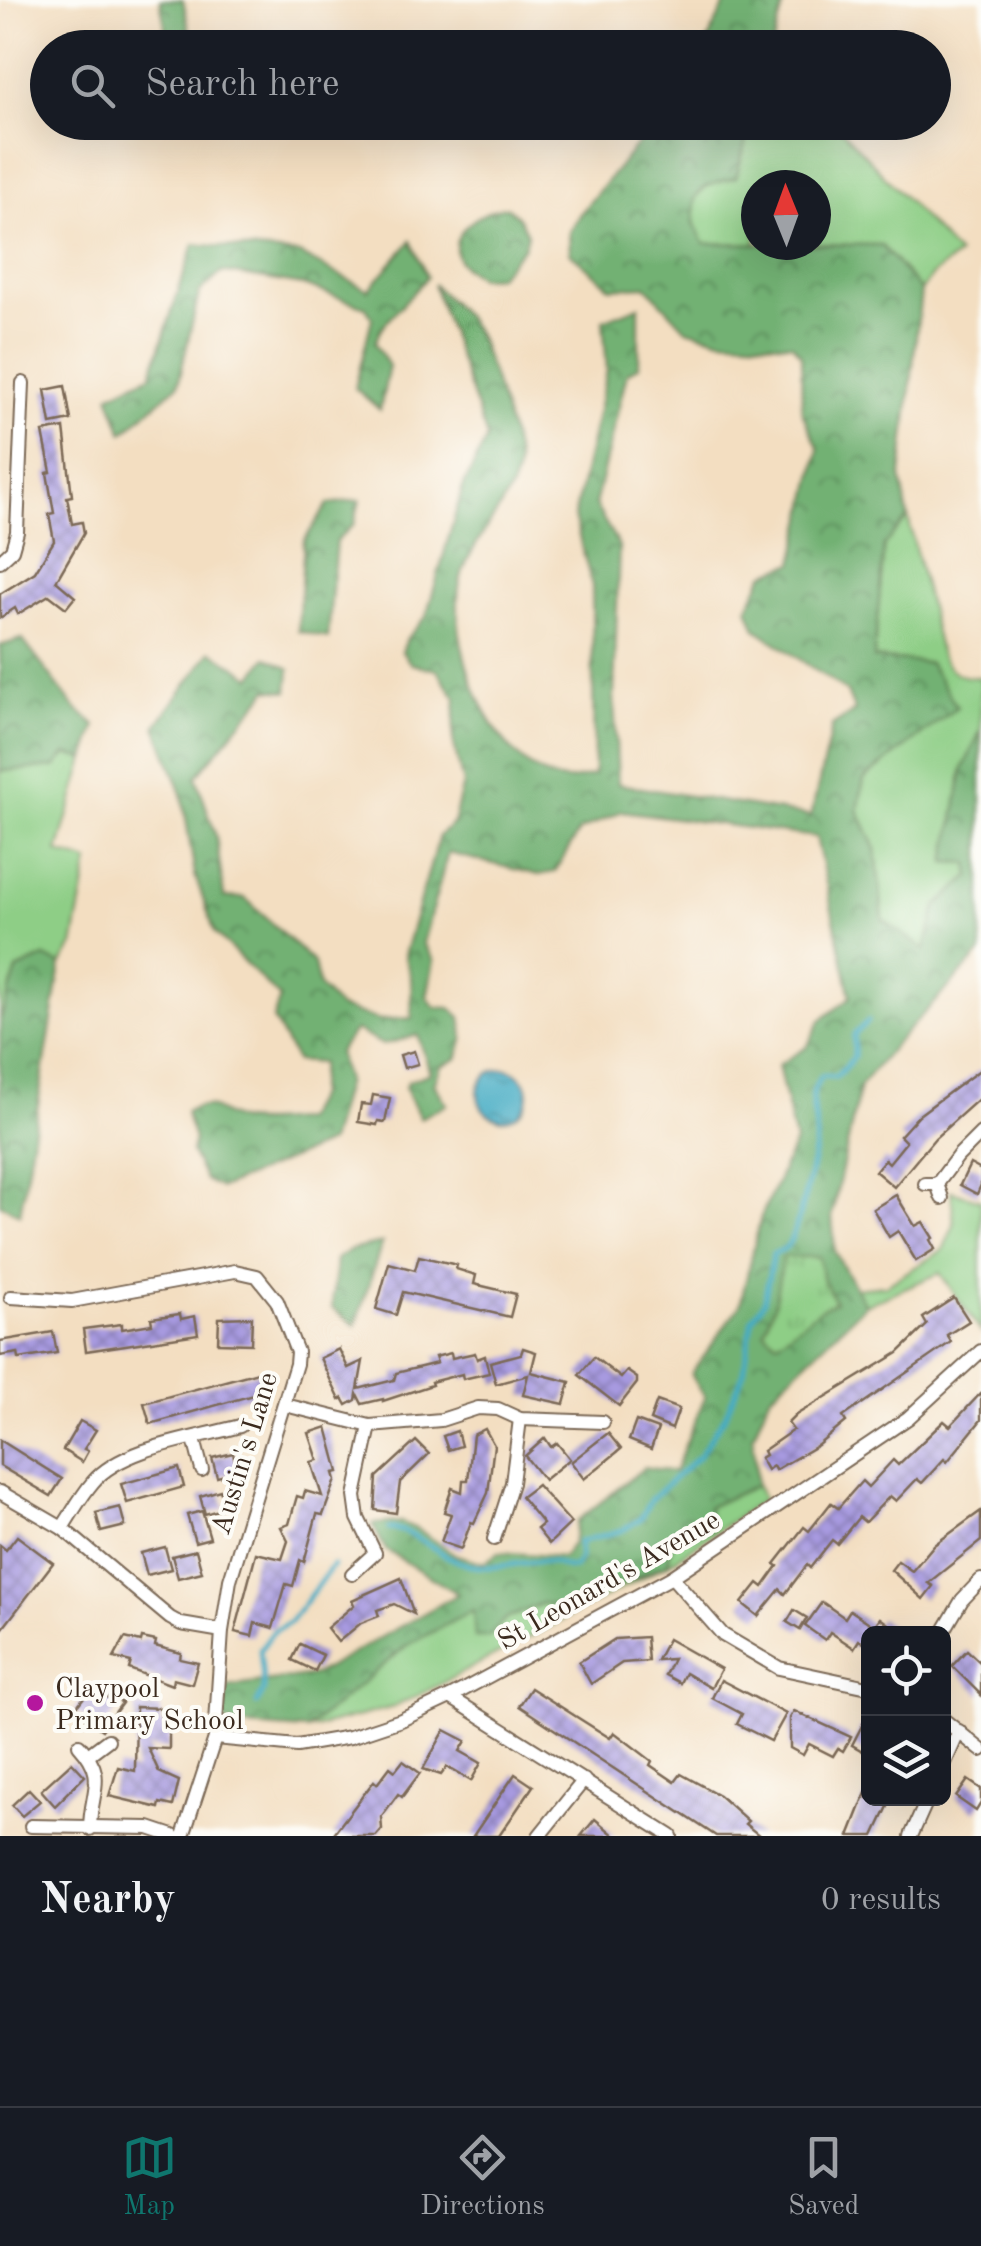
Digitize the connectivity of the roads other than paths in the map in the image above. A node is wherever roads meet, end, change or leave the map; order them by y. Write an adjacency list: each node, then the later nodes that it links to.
1 (22, 383): 2 (street)
2 (0, 561)
3 (981, 1133): 4 (street)
4 (942, 1198)
5 (12, 1297): 7 (street, Austin's Lane)
6 (981, 1351): 20 (street, St Leonard's Avenue)
7 (286, 1405): 13 (street); 23 (street, Austin's Lane)
8 (579, 1405): 10 (street)
9 (520, 1419): 10 (street); 13 (street); 18 (street)
10 (579, 1422): 11 (street)
11 (603, 1422)
12 (240, 1426): 14 (street)
13 (370, 1426): 19 (street)
14 (194, 1438): 15 (street); 17 (street)
15 (202, 1470)
16 (0, 1492): 17 (street)
17 (62, 1528): 23 (street)
18 (494, 1540)
19 (352, 1574)
20 (672, 1577): 24 (street); 25 (street, St Leonard's Avenue)
21 (981, 1580): 22 (street)
22 (947, 1626)
23 (222, 1631): 28 (street, Austin's Lane)
24 (861, 1686)
25 (450, 1697): 28 (street, St Leonard's Avenue); 32 (street)
26 (951, 1726): 27 (street)
27 (959, 1732): 30 (street); 31 (street)
28 (215, 1738): 38 (street, Austin's Lane)
29 (108, 1740): 35 (street)
30 (951, 1750)
31 (981, 1750)
32 (584, 1780): 39 (street); 40 (street)
33 (925, 1806): 36 (street)
34 (31, 1826): 35 (street)
35 (90, 1829): 37 (street)
36 (912, 1835)
37 (173, 1836)
38 (182, 1836)
39 (540, 1836)
40 (671, 1836)

